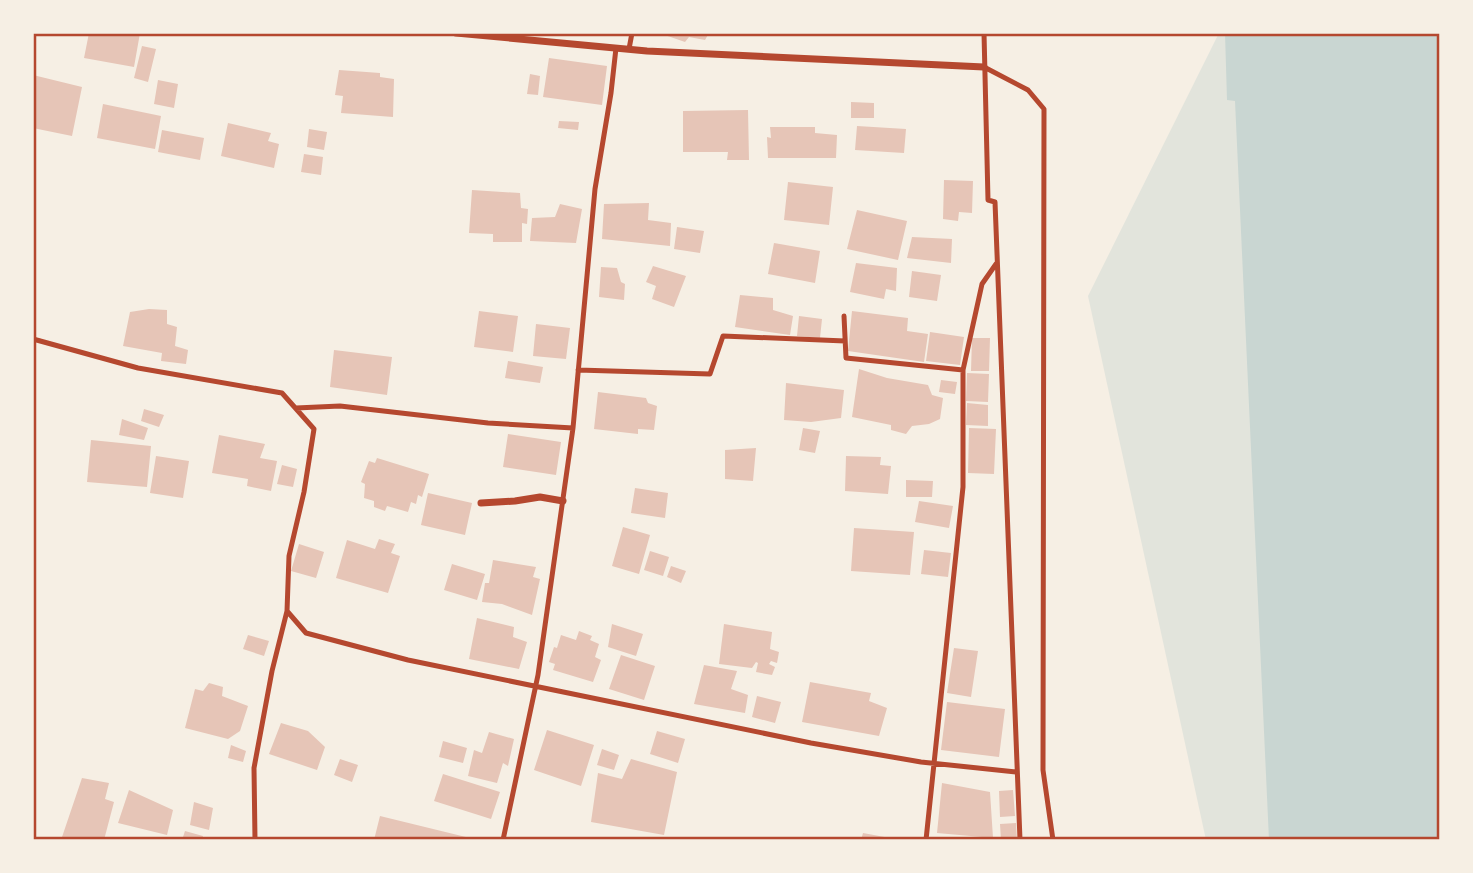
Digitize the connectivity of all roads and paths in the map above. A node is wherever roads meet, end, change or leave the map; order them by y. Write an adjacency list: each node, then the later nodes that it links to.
1 (456, 33): 4 (street)
2 (632, 33): 5 (lane)
3 (984, 33): 6 (lane)
4 (616, 48): 5 (street); 11 (lane)
5 (629, 49): 6 (street)
6 (984, 67): 7 (lane); 25 (lane)
7 (998, 262): 12 (lane); 20 (lane)
8 (844, 316): 10 (lane)
9 (33, 339): 13 (lane)
10 (845, 341): 11 (lane); 12 (lane)
11 (579, 370): 14 (lane)
12 (962, 370): 19 (lane)
13 (296, 408): 14 (lane); 17 (lane)
14 (573, 428): 15 (lane)
15 (563, 501): 16 (street); 18 (lane)
16 (481, 502)
17 (287, 611): 18 (lane); 21 (lane)
18 (536, 686): 19 (lane); 22 (lane)
19 (934, 763): 20 (lane); 23 (lane)
20 (1016, 772): 24 (lane)
21 (255, 840)
22 (503, 840)
23 (926, 840)
24 (1020, 840)
25 (1053, 840)

